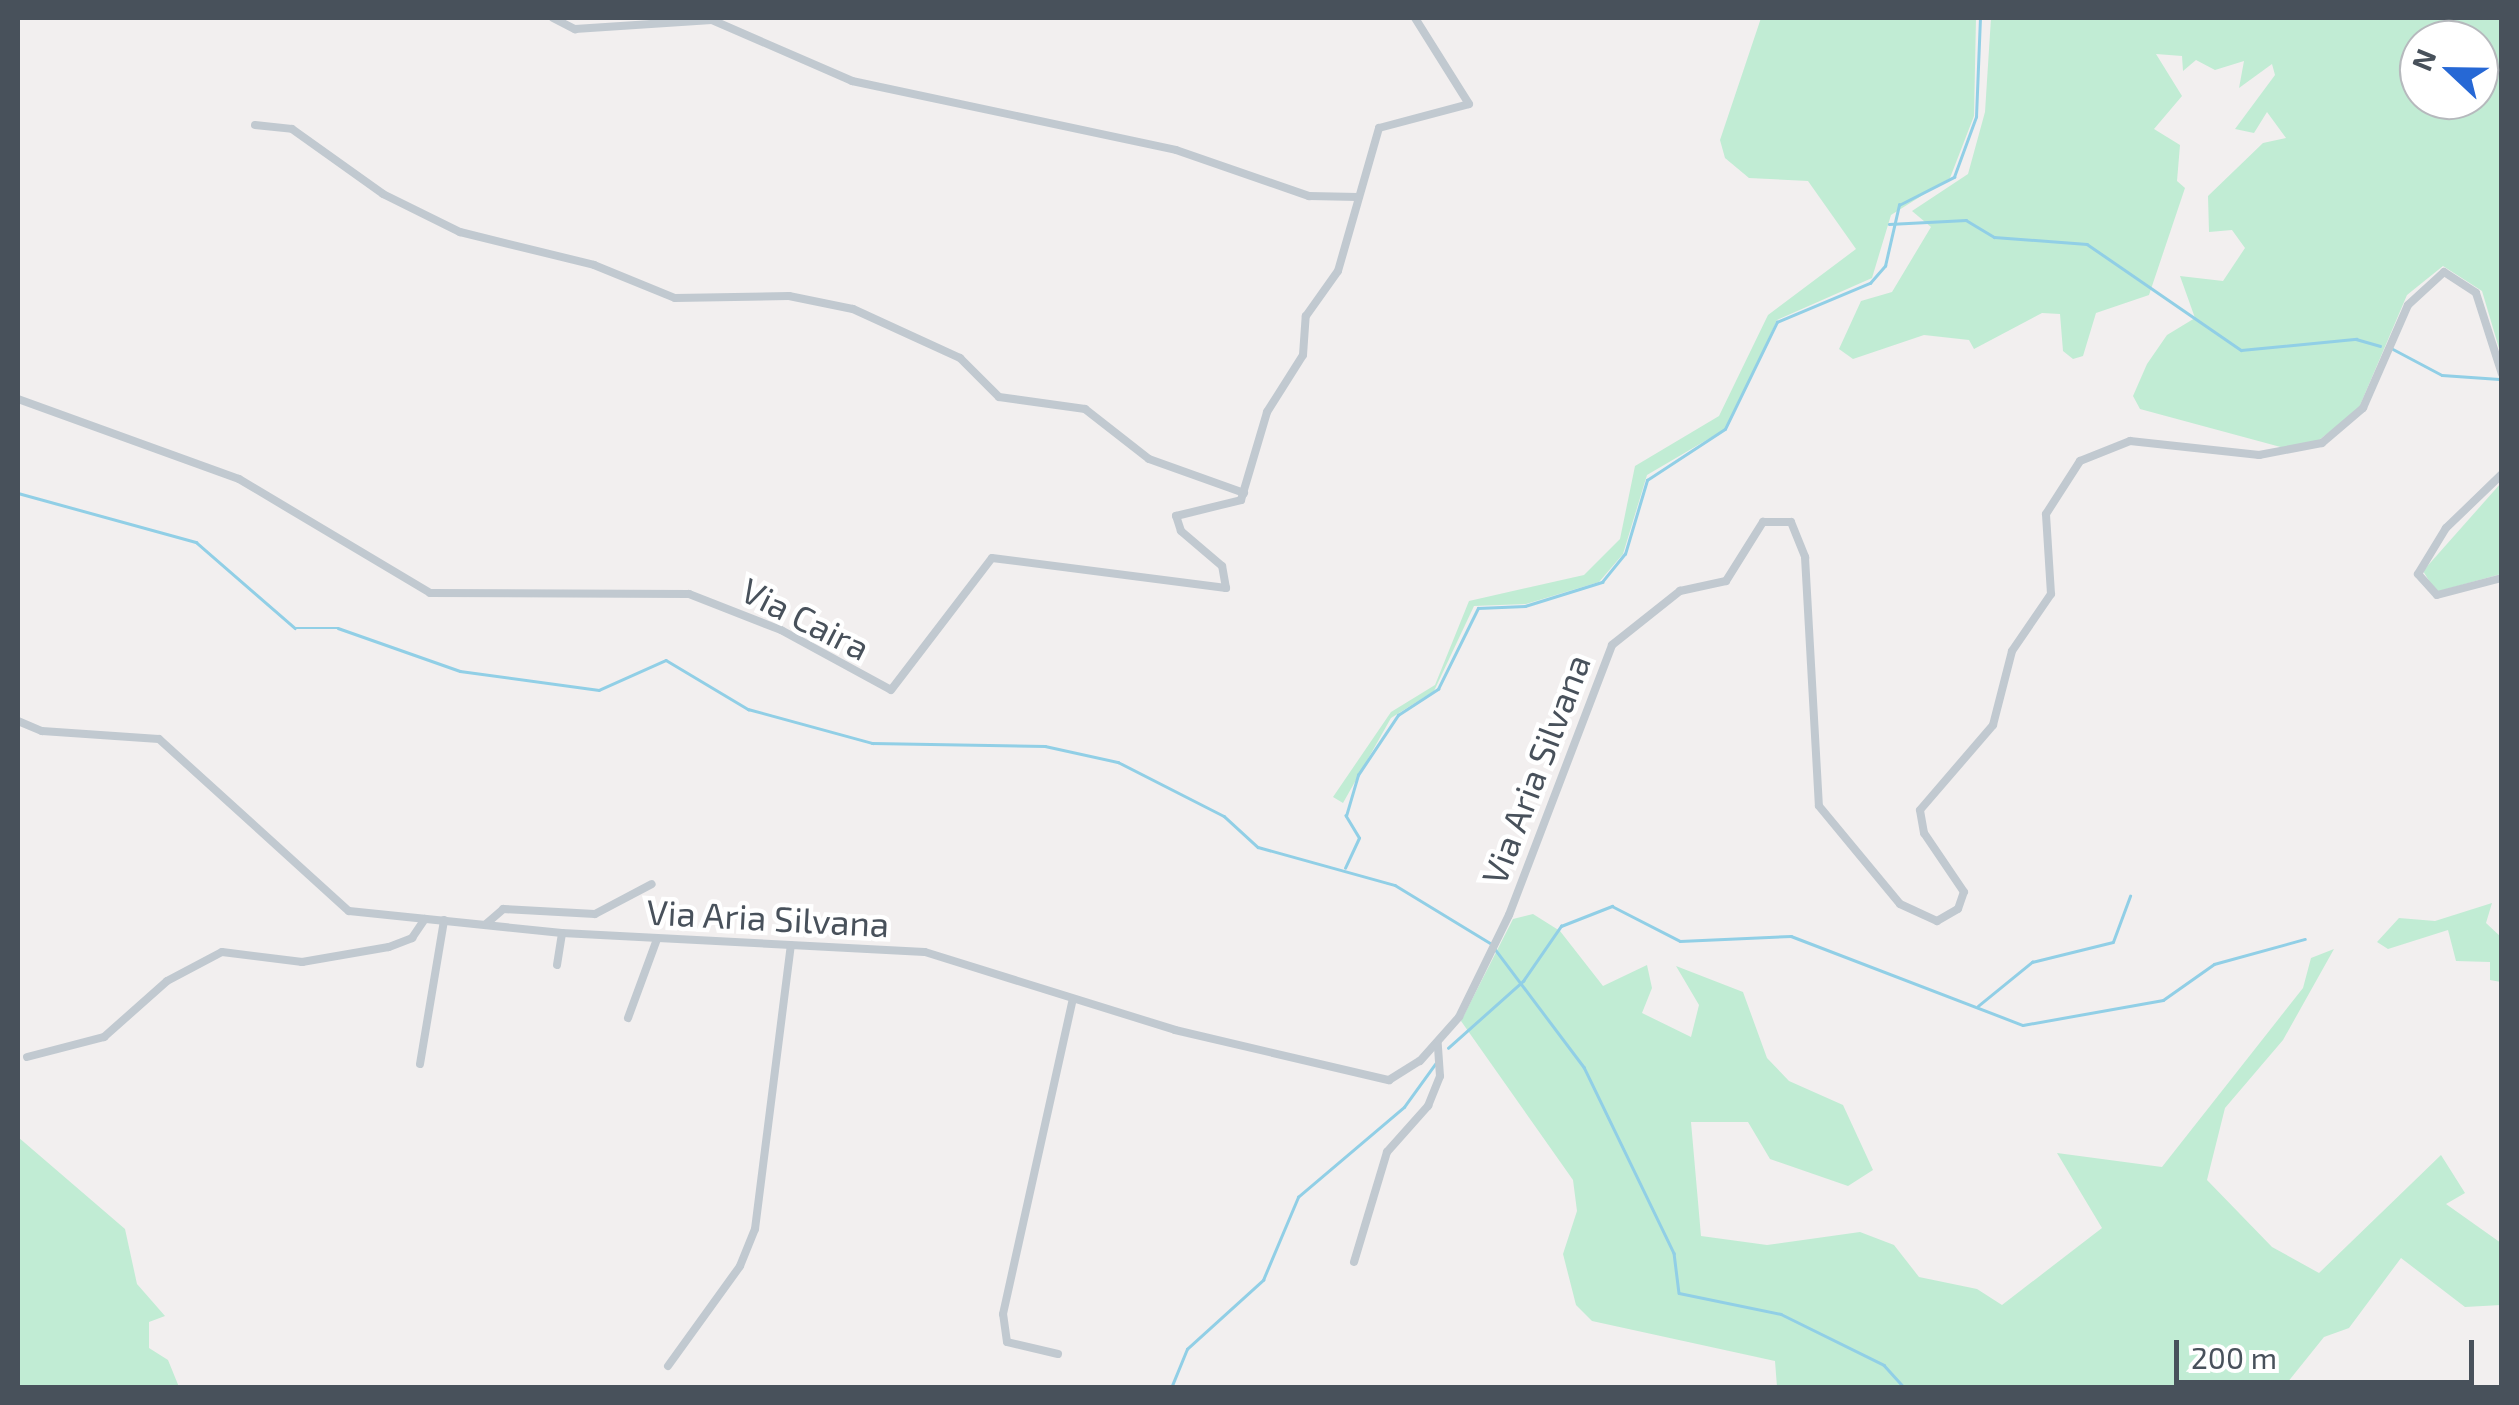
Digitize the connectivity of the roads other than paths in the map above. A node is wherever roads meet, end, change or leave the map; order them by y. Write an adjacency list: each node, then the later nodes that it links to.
1 (553, 18): 4 (street)
2 (1415, 18): 4 (street)
3 (255, 125): 8 (street)
4 (1358, 197): 8 (street)
5 (2502, 374): 21 (street, Via Aria Silvana)
6 (18, 399): 8 (street, Via Caira)
7 (2502, 474): 9 (street)
8 (1244, 493)
9 (2502, 578)
10 (18, 721): 12 (street, Via Aria Silvana)
11 (652, 884): 14 (street, Via Aria Silvana)
12 (426, 918): 13 (street, Via Aria Silvana); 22 (street)
13 (444, 920): 14 (street, Via Aria Silvana); 23 (street)
14 (486, 924): 15 (street, Via Aria Silvana)
15 (562, 933): 16 (street, Via Aria Silvana); 18 (street)
16 (657, 940): 17 (street, Via Aria Silvana); 20 (street)
17 (792, 945): 19 (street, Via Aria Silvana); 26 (street)
18 (557, 964)
19 (1072, 1002): 21 (street, Via Aria Silvana); 25 (street)
20 (628, 1018)
21 (1438, 1044): 24 (street, Via Aria Silvana)
22 (27, 1057)
23 (420, 1064)
24 (1354, 1262)
25 (1058, 1354)
26 (668, 1366)

